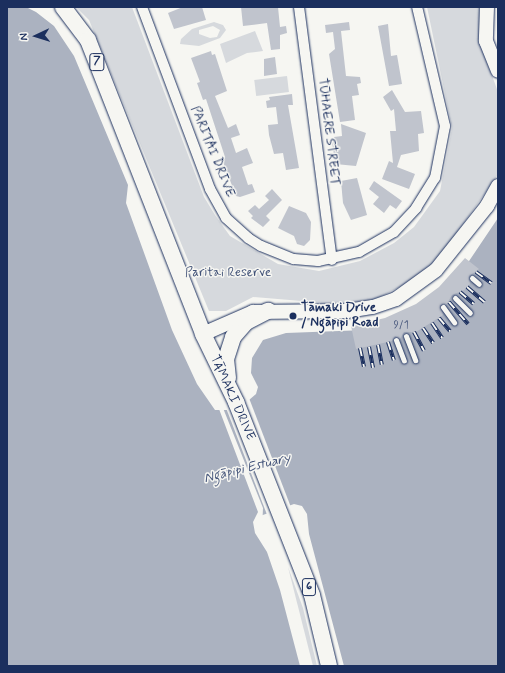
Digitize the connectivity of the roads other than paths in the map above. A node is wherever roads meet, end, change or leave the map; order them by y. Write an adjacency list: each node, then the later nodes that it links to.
1 (63, 7): 16 (main road, TĀMAKI DRIVE / 7)
2 (142, 7): 8 (street, PARITAI DRIVE)
3 (299, 7): 8 (street, TŪHAERE STREET)
4 (417, 7): 8 (street, PARITAI DRIVE)
5 (487, 7): 6 (main road)
6 (498, 71)
7 (498, 186): 13 (main road, 6)
8 (332, 260)
9 (472, 278): 10 (lane)
10 (479, 284)
11 (455, 298): 14 (lane)
12 (443, 307): 15 (lane)
13 (268, 311): 16 (main road, 6); 21 (main road, 6)
14 (470, 313)
15 (454, 322)
16 (200, 328): 21 (main road, TĀMAKI DRIVE / 6)
17 (406, 336): 19 (lane)
18 (396, 340): 20 (lane)
19 (415, 360)
20 (404, 361)
21 (229, 387): 22 (main road, TĀMAKI DRIVE / 6)
22 (329, 666)

